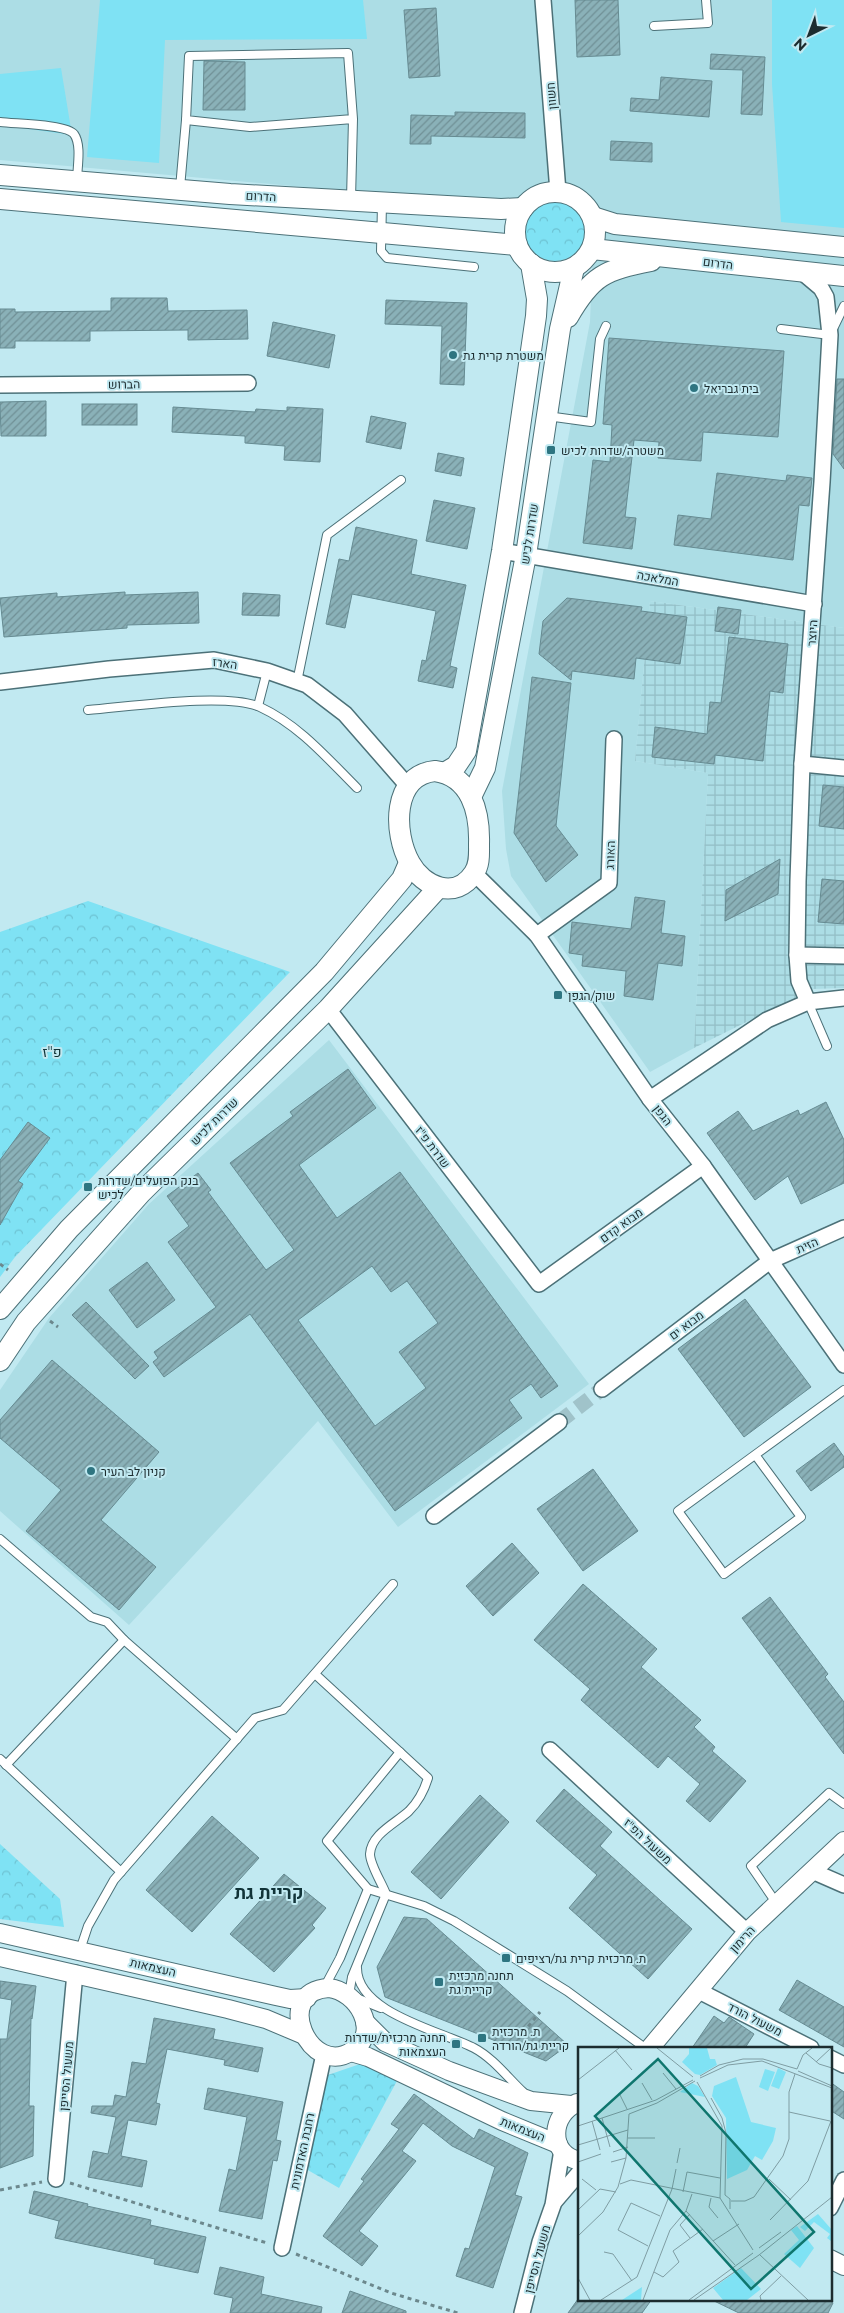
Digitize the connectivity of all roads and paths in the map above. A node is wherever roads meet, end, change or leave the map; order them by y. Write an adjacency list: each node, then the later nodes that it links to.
1 (543, 0): 10 (street, חשוון)
2 (706, 0): 3 (lane)
3 (654, 26)
4 (353, 119): 5 (lane); 5 (lane); 12 (lane)
5 (186, 120): 9 (lane)
6 (0, 122): 8 (lane)
7 (0, 175): 8 (main road, הדרום)
8 (77, 181): 9 (main road, הדרום)
9 (180, 190): 12 (main road, הדרום)
10 (558, 192): 14 (main road); 15 (main road)
11 (0, 199): 16 (main road, הדרום)
12 (351, 201): 13 (main road, הדרום)
13 (382, 203): 14 (main road, הדרום); 16 (lane)
14 (523, 208): 17 (main road)
15 (593, 217): 18 (main road); 19 (main road)
16 (381, 232): 17 (main road, הדרום); 22 (lane)
17 (517, 245): 21 (main road)
18 (844, 247)
19 (592, 249): 20 (main road, הדרום); 23 (main road)
20 (671, 257): 24 (main road, הדרום); 28 (main road)
21 (531, 264): 23 (main road); 35 (main road, שדרות לכיש)
22 (474, 267)
23 (574, 268): 28 (main road, שדרות לכיש)
24 (802, 272): 25 (main road, הדרום); 30 (street, היוצר)
25 (844, 276)
26 (844, 306): 30 (lane)
27 (606, 326): 33 (lane)
28 (560, 329): 33 (main road, שדרות לכיש)
29 (781, 329): 30 (lane)
30 (830, 335): 37 (street, היוצר)
31 (248, 383): 32 (street, הברוש)
32 (0, 385)
33 (547, 416): 36 (main road, שדרות לכיש)
34 (401, 480): 40 (lane)
35 (502, 551): 36 (street, המלאכה); 46 (main road, שדרות לכיש)
36 (526, 555): 37 (street, המלאכה); 49 (main road, שדרות לכיש)
37 (814, 604): 44 (street, היוצר)
38 (267, 671): 39 (street, הארז); 40 (street, הארז); 41 (lane)
39 (0, 682)
40 (297, 682): 47 (street, הארז)
41 (258, 706): 42 (lane); 48 (lane)
42 (88, 710)
43 (614, 739): 53 (street, האורג)
44 (802, 764): 45 (street); 54 (street, היוצר)
45 (844, 768)
46 (446, 772): 47 (main road); 49 (main road)
47 (407, 785): 50 (main road)
48 (357, 788)
49 (471, 797): 51 (main road)
50 (409, 863): 52 (main road); 67 (main road)
51 (474, 873): 52 (main road); 53 (street, הגפן)
52 (438, 888): 58 (main road, שדרות לכיש)
53 (538, 936): 60 (street, הגפן)
54 (797, 955): 55 (street); 57 (street, היוצר)
55 (844, 956)
56 (844, 998): 57 (street)
57 (808, 1002): 59 (lane); 60 (street)
58 (328, 1009): 66 (street, שדרת פ"ז); 68 (main road, שדרות לכיש)
59 (827, 1046)
60 (650, 1099): 61 (street, הגפן)
61 (703, 1166): 63 (street, הגפן); 66 (street, מבוא קדם)
62 (844, 1228): 63 (street, הזית)
63 (770, 1261): 69 (street, הגפן); 70 (street, מבוא ים)
64 (0, 1264): 65 (path)
65 (8, 1270)
66 (539, 1284)
67 (0, 1309)
68 (0, 1361)
69 (844, 1365)
70 (602, 1389)
71 (844, 1390): 73 (lane)
72 (558, 1422): 74 (street)
73 (756, 1456): 73 (lane)
74 (434, 1516)
75 (0, 1539): 77 (lane)
76 (393, 1584): 78 (lane)
77 (124, 1640): 79 (lane); 82 (lane)
78 (315, 1674): 79 (lane); 81 (lane)
79 (237, 1739): 86 (lane)
80 (550, 1750): 91 (street, משעול הפ"ז)
81 (400, 1752): 88 (lane); 89 (lane)
82 (3, 1762): 86 (lane)
83 (844, 1804): 90 (lane)
84 (844, 1841): 85 (street, הרימון)
85 (812, 1871): 87 (street); 90 (street, הרימון)
86 (121, 1872): 93 (lane)
87 (844, 1885)
88 (368, 1889): 89 (lane); 97 (lane)
89 (386, 1894): 95 (lane); 106 (lane)
90 (777, 1904): 91 (street, הרימון)
91 (747, 1932): 98 (street, הרימון)
92 (0, 1933): 93 (street, העצמאות)
93 (80, 1950): 100 (street, העצמאות)
94 (0, 1957): 96 (street, העצמאות)
95 (357, 1963): 99 (lane); 101 (lane)
96 (75, 1974): 104 (street, העצמאות); 118 (street, משעול הסייפן)
97 (324, 1988): 99 (street); 100 (street)
98 (699, 1991): 107 (street, הרימון); 108 (street, משעול הורד)
99 (349, 1995): 101 (lane); 103 (street)
100 (306, 1998): 104 (street)
101 (381, 2008): 113 (lane)
102 (540, 2012): 105 (path)
103 (365, 2022): 109 (street); 113 (street)
104 (304, 2035): 110 (street)
105 (513, 2045)
106 (644, 2047)
107 (651, 2047)
108 (809, 2047)
109 (351, 2052): 110 (street); 115 (street, העצמאות)
110 (324, 2054): 123 (street, רחבת האדמונית)
111 (832, 2059): 112 (street)
112 (844, 2065)
113 (531, 2101): 114 (street)
114 (575, 2104): 115 (street)
115 (560, 2147): 116 (street, העצמאות); 122 (street, משעול הסייפן)
116 (578, 2161)
117 (578, 2175): 122 (street, משעול הסייפן)
118 (56, 2179): 120 (path); 123 (path)
119 (844, 2180): 121 (street)
120 (0, 2190)
121 (832, 2204)
122 (553, 2205): 127 (street, משעול הסייפן)
123 (282, 2248): 126 (path)
124 (832, 2260): 125 (street)
125 (844, 2266)
126 (458, 2313)
127 (522, 2313)

